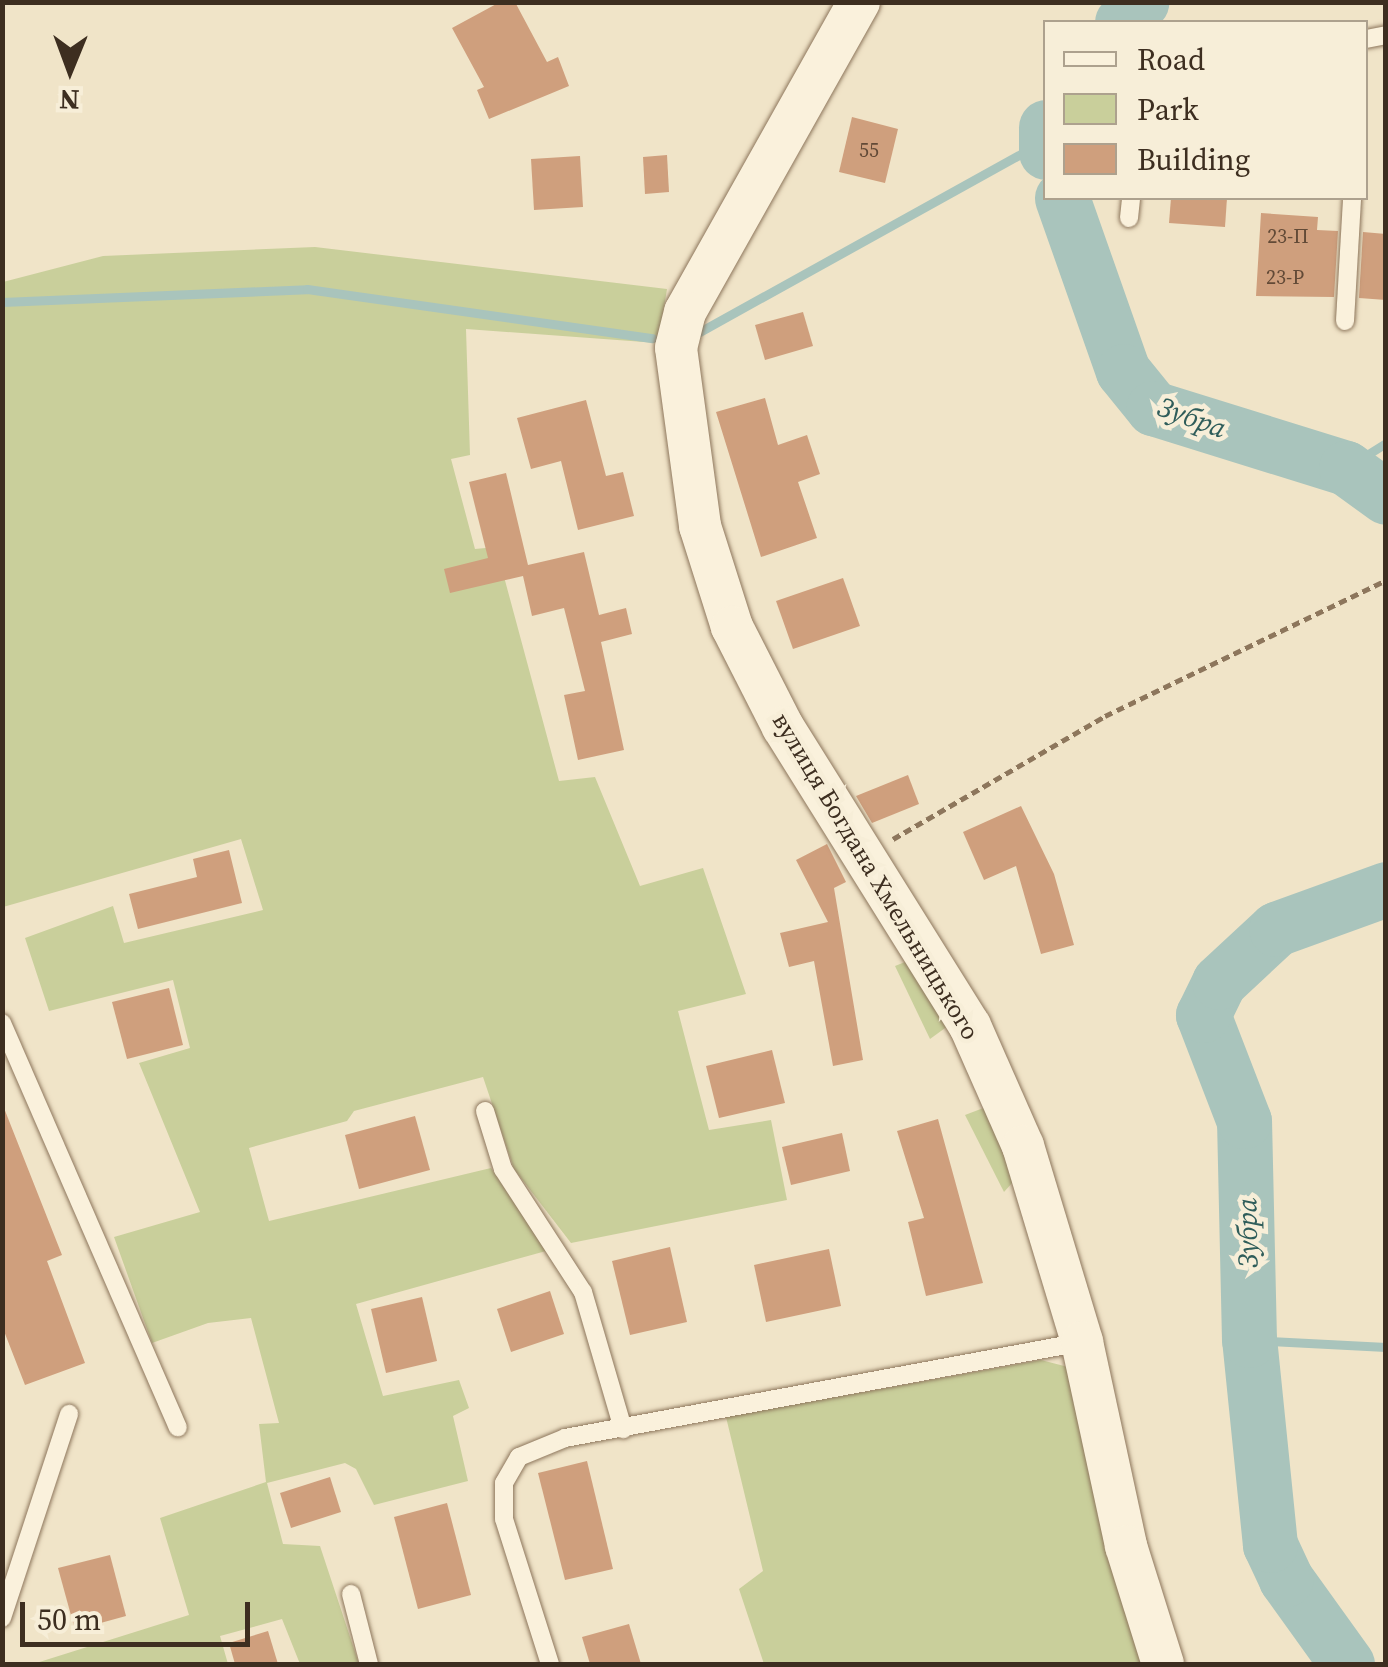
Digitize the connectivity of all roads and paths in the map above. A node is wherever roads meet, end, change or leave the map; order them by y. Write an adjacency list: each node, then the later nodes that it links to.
1 (859, 2): 7 (street, вулиця Богдана Хмельницького)
2 (1131, 200): 4 (lane)
3 (1352, 200): 5 (lane)
4 (1130, 218)
5 (1344, 321)
6 (1386, 580): 7 (path)
7 (858, 855): 10 (street, вулиця Богдана Хмельницького)
8 (2, 1023): 12 (lane)
9 (485, 1111): 13 (lane)
10 (1082, 1342): 13 (lane); 18 (street, вулиця Богдана Хмельницького)
11 (70, 1414): 15 (lane)
12 (178, 1427)
13 (623, 1428): 17 (lane)
14 (351, 1594): 16 (lane)
15 (2, 1618)
16 (369, 1664)
17 (550, 1664)
18 (1163, 1664)

